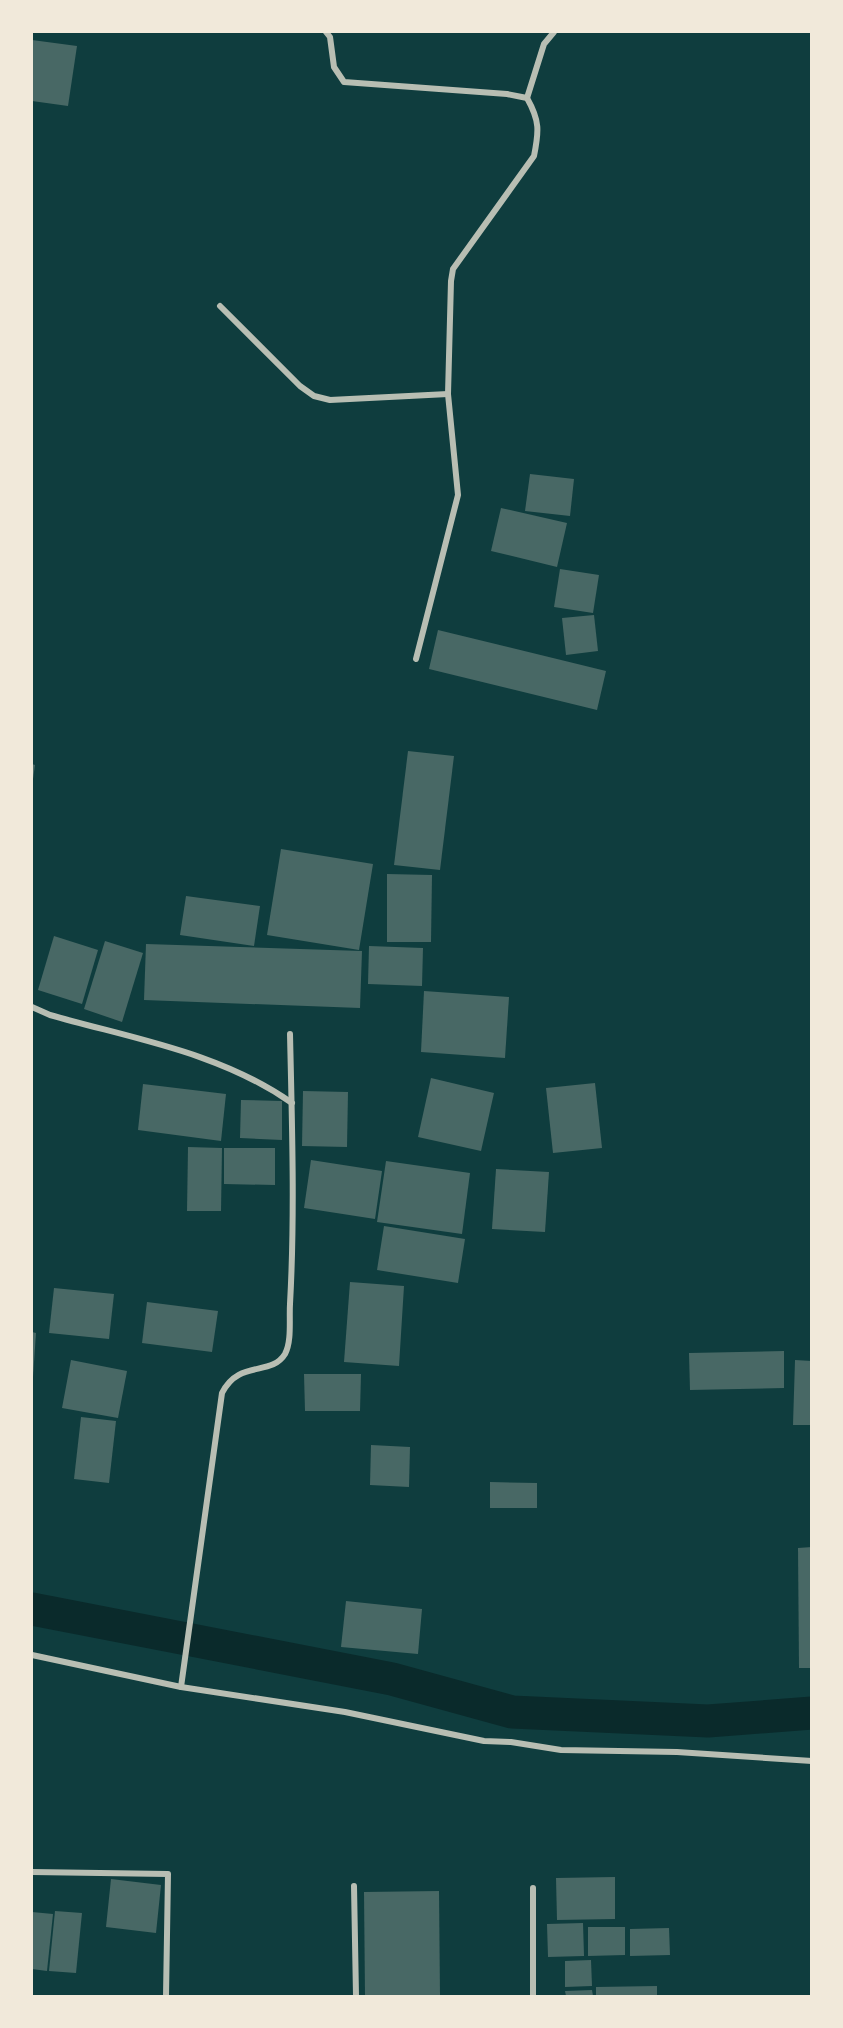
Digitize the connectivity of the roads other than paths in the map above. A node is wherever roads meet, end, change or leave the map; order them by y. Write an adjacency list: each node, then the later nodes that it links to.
1 (326, 32): 3 (street)
2 (554, 32): 3 (street)
3 (527, 98): 5 (street)
4 (220, 306): 5 (street)
5 (448, 394): 6 (street)
6 (416, 659)
7 (32, 1006): 9 (street)
8 (290, 1034): 9 (street)
9 (292, 1103): 11 (street)
10 (32, 1655): 11 (street)
11 (181, 1687): 12 (street)
12 (812, 1761)
13 (32, 1872): 16 (street)
14 (354, 1886): 17 (street)
15 (533, 1888): 18 (street)
16 (166, 1996)
17 (356, 1996)
18 (532, 1996)

